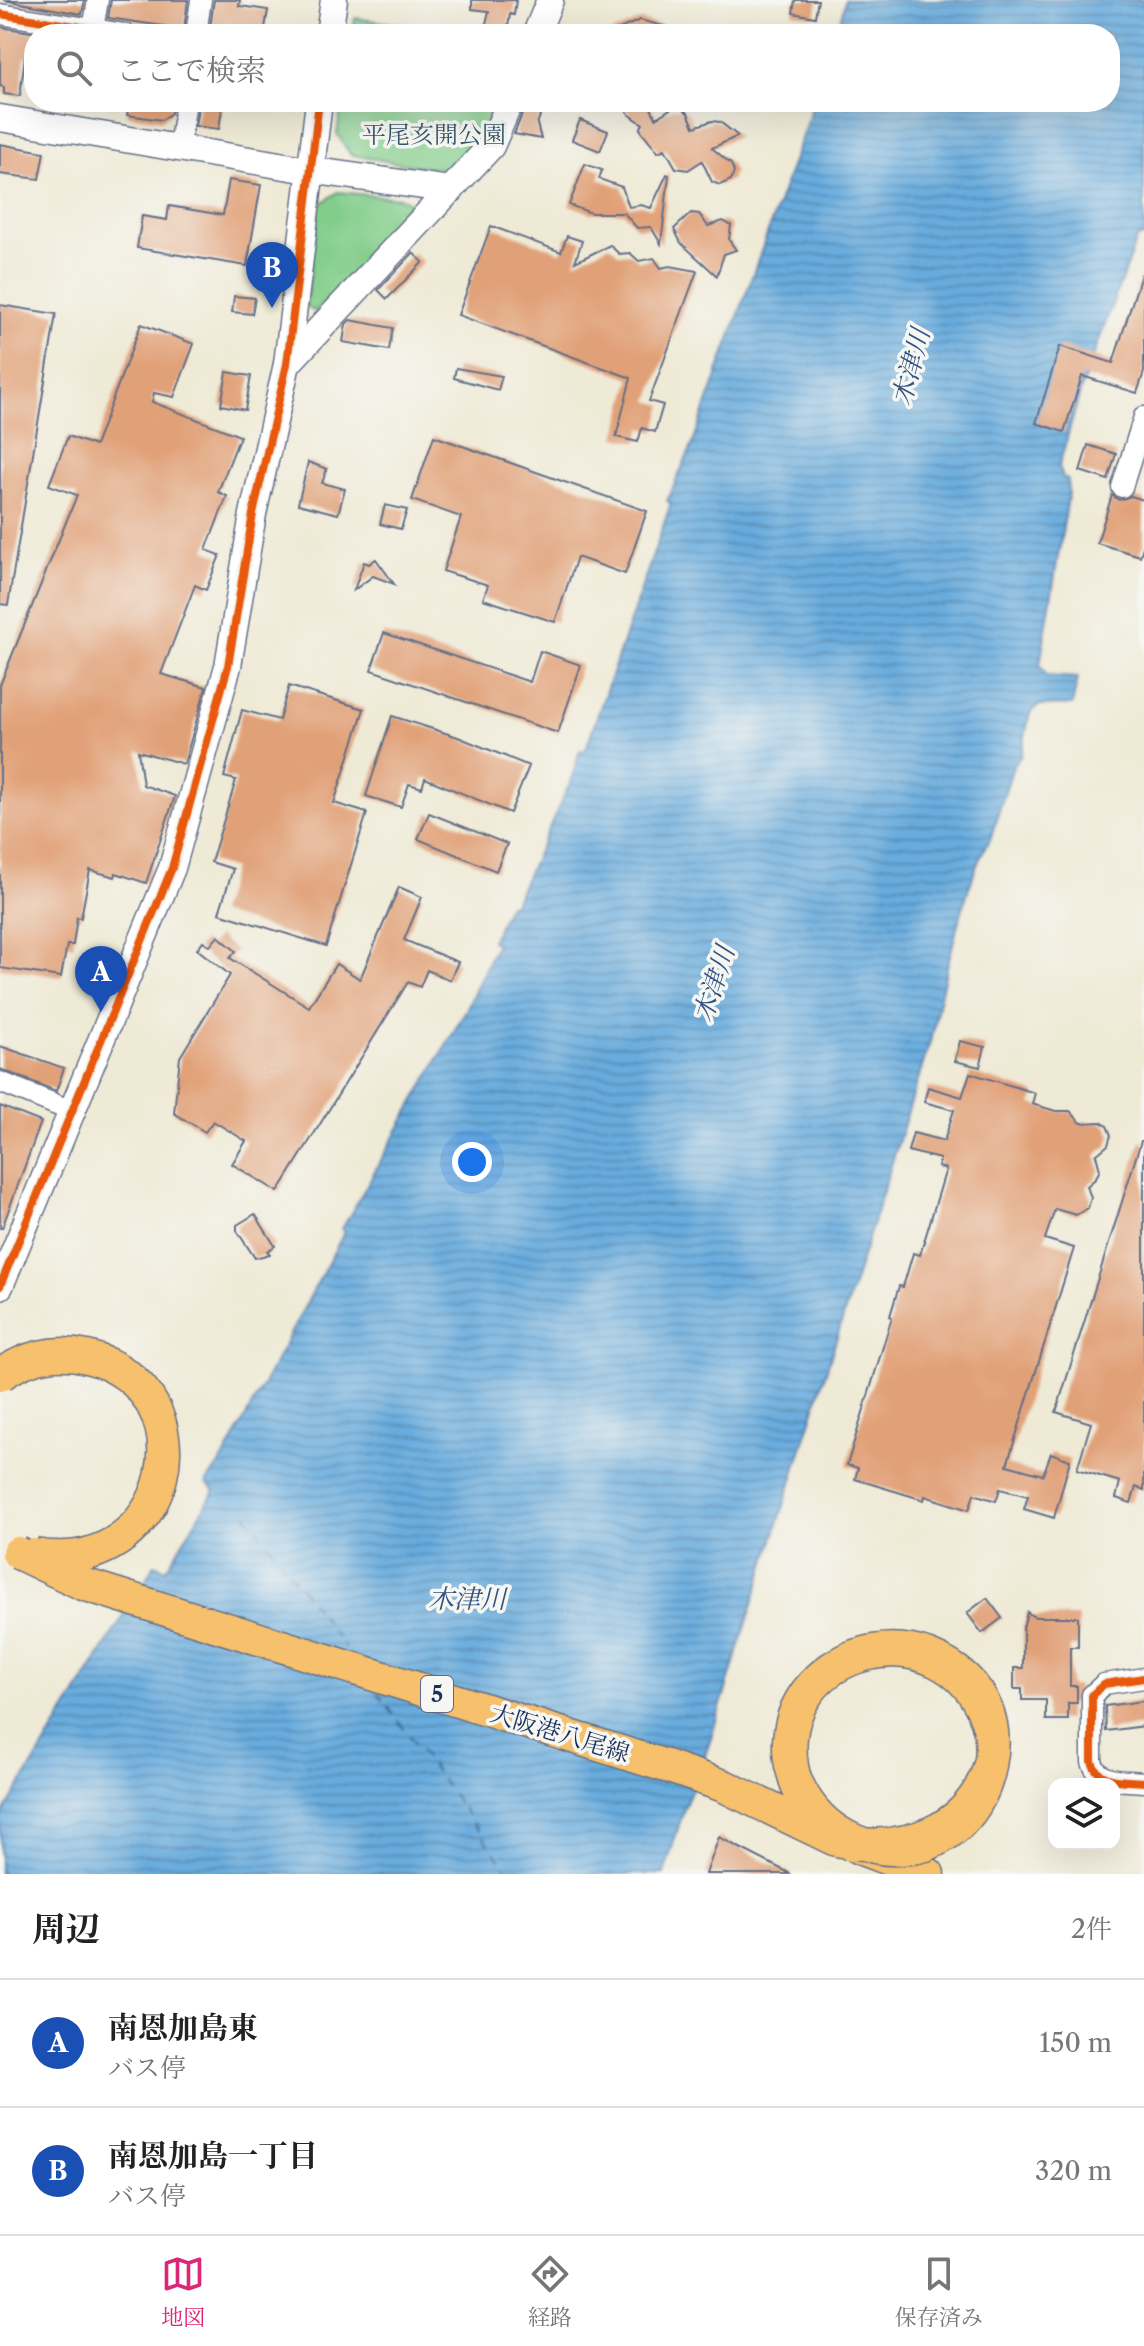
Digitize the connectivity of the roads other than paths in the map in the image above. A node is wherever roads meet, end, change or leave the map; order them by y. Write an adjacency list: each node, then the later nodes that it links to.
1 (98, 0): 8 (street)
2 (201, 0): 9 (street)
3 (334, 0): 10 (street)
4 (550, 0): 11 (street)
5 (34, 9): 6 (street); 7 (street)
6 (0, 14)
7 (78, 24)
8 (94, 24)
9 (197, 24)
10 (330, 24)
11 (540, 24)
12 (184, 112): 16 (street)
13 (318, 112): 17 (street)
14 (506, 112): 18 (street)
15 (0, 118): 16 (street)
16 (179, 147): 17 (street)
17 (309, 170): 18 (street); 19 (street)
18 (451, 190): 19 (street)
19 (287, 364): 23 (street)
20 (1144, 417): 21 (street)
21 (1122, 487)
22 (0, 1082): 23 (street)
23 (74, 1112): 24 (street)
24 (0, 1286)
25 (0, 1376): 26 (main road, 大阪港八尾線 / 5, bridge)
26 (4, 1547): 29 (main road, 大阪港八尾線 / 5, bridge)
27 (1144, 1678): 28 (street)
28 (1144, 1782)
29 (928, 1874)

